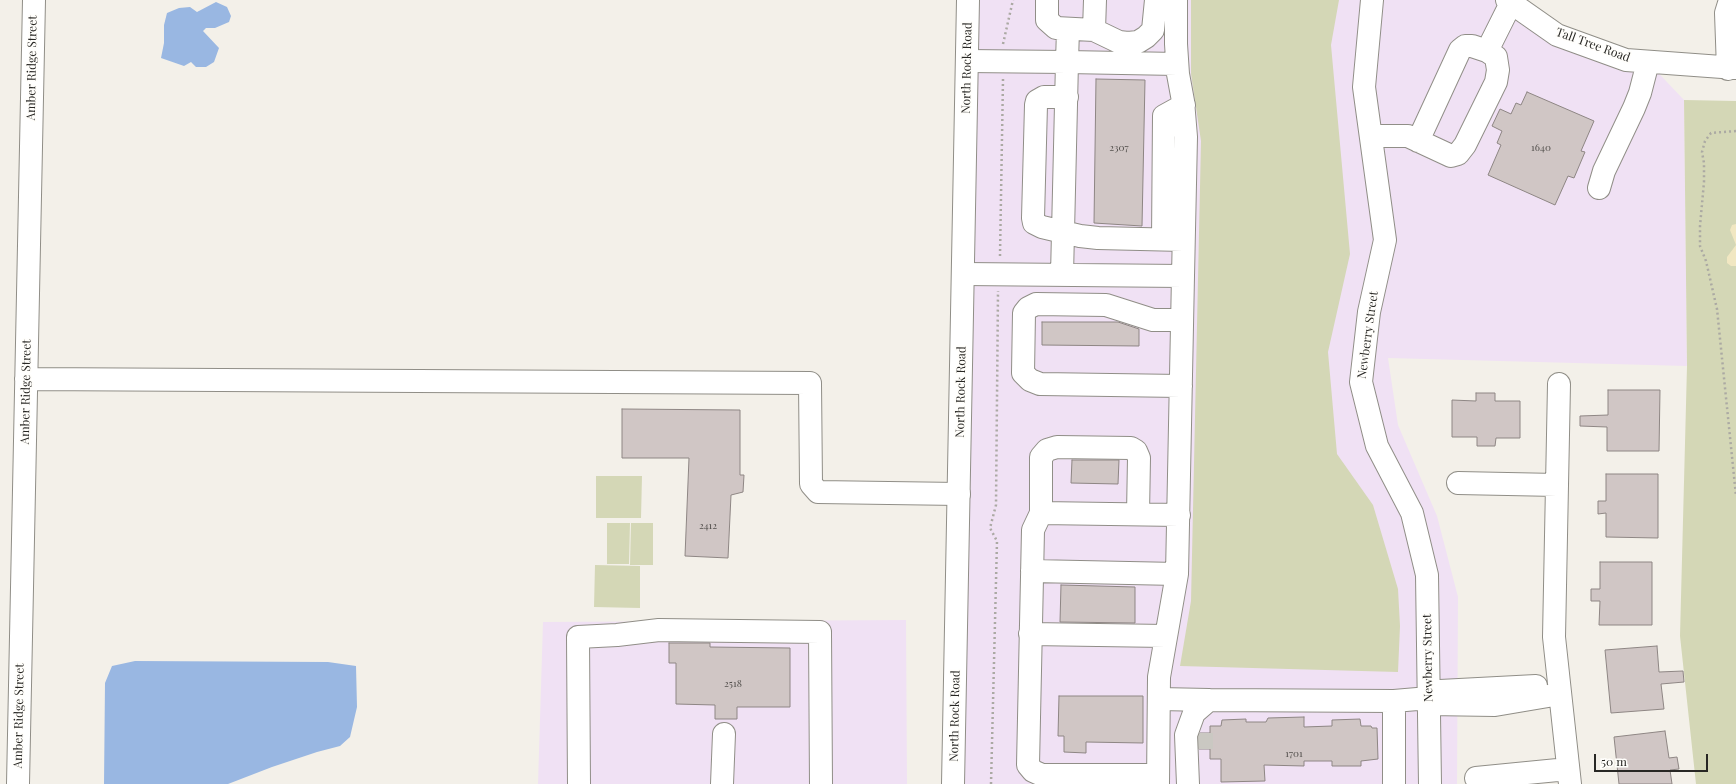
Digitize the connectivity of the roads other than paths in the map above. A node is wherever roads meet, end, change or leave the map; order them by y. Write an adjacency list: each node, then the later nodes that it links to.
1 (34, 0): 29 (street, Amber Ridge Street)
2 (968, 0): 14 (street, North Rock Road)
3 (1047, 0): 11 (street)
4 (1095, 0): 12 (street)
5 (1372, 0): 10 (street, Newberry Street)
6 (1384, 0): 10 (street, Newberry Street)
7 (1730, 0): 18 (street)
8 (1509, 1): 13 (street); 16 (street, Tall Tree Road)
9 (1166, 8): 12 (street); 17 (street)
10 (1370, 21): 20 (street, Newberry Street)
11 (1068, 29): 12 (street); 15 (street)
12 (1094, 30)
13 (1487, 51): 21 (street); 21 (street)
14 (968, 61): 15 (street); 25 (street, North Rock Road)
15 (1067, 62): 17 (street); 19 (street)
16 (1648, 62): 18 (street, Tall Tree Road); 22 (street)
17 (1177, 64): 24 (street)
18 (1732, 69)
19 (1067, 97): 23 (street); 23 (street)
20 (1371, 136): 21 (street); 44 (street, Newberry Street)
21 (1418, 141)
22 (1600, 188)
23 (1063, 231): 24 (street); 26 (street)
24 (1173, 239): 27 (street)
25 (964, 274): 26 (street); 34 (street, North Rock Road)
26 (1062, 275): 27 (street)
27 (1183, 276): 28 (street)
28 (1182, 320): 31 (street); 31 (street)
29 (26, 379): 34 (street); 52 (street, Amber Ridge Street)
30 (1559, 384): 33 (street)
31 (1181, 386): 37 (street)
32 (1458, 483): 33 (street)
33 (1557, 485): 42 (street)
34 (959, 494): 56 (street, North Rock Road)
35 (1041, 513): 36 (street); 36 (street); 38 (street)
36 (1138, 514): 37 (street)
37 (1179, 515): 39 (street)
38 (1032, 571): 39 (street); 40 (street)
39 (1177, 574): 41 (street)
40 (1030, 634): 41 (street); 51 (street)
41 (1166, 636): 43 (street)
42 (1560, 689): 44 (street); 48 (street)
43 (1159, 698): 46 (street); 51 (street)
44 (1429, 698): 45 (street); 58 (street, Newberry Street)
45 (1394, 701): 46 (street); 57 (street)
46 (1206, 703): 49 (street); 49 (street)
47 (724, 734): 54 (street)
48 (1569, 776): 50 (street)
49 (1188, 778)
50 (1476, 778)
51 (1158, 779)
52 (18, 784)
53 (578, 784): 55 (street)
54 (722, 784)
55 (821, 784)
56 (954, 784)
57 (1394, 784)
58 (1430, 784)

